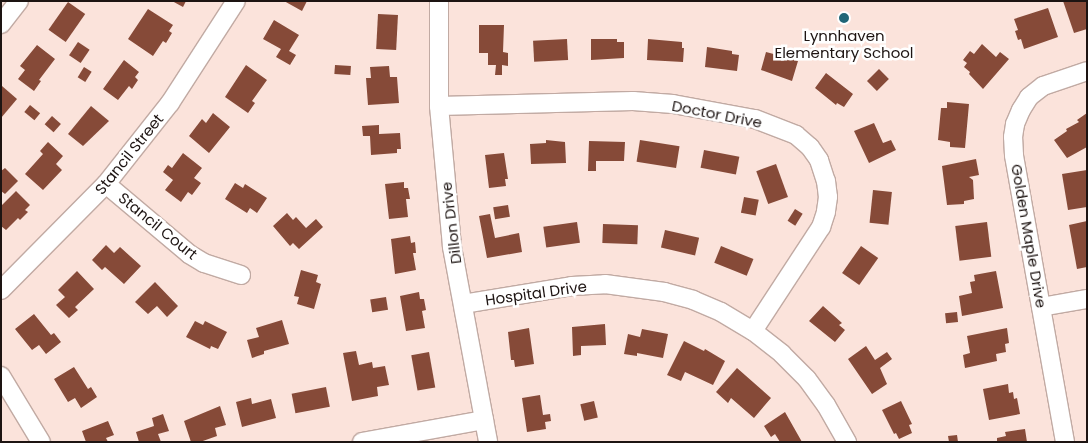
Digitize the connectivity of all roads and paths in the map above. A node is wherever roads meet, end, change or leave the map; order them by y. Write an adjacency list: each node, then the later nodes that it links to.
1 (18, 1): 4 (street)
2 (236, 1): 7 (street, Stancil Street)
3 (439, 1): 6 (street, Dillon Drive)
4 (1, 24)
5 (1087, 71): 12 (street, Golden Maple Drive)
6 (438, 106): 11 (street, Dillon Drive); 13 (street, Doctor Drive)
7 (106, 184): 8 (street, Stancil Court); 9 (street, Stancil Street)
8 (241, 275)
9 (1, 290)
10 (1087, 299): 12 (street)
11 (463, 304): 13 (street, Hospital Drive); 15 (street, Dillon Drive)
12 (1041, 307): 20 (street, Golden Maple Drive)
13 (753, 331): 19 (street, Hospital Drive)
14 (1, 376): 16 (street)
15 (484, 420): 17 (street); 18 (street, Dillon Drive)
16 (40, 442)
17 (362, 442)
18 (488, 442)
19 (847, 442)
20 (1065, 442)

